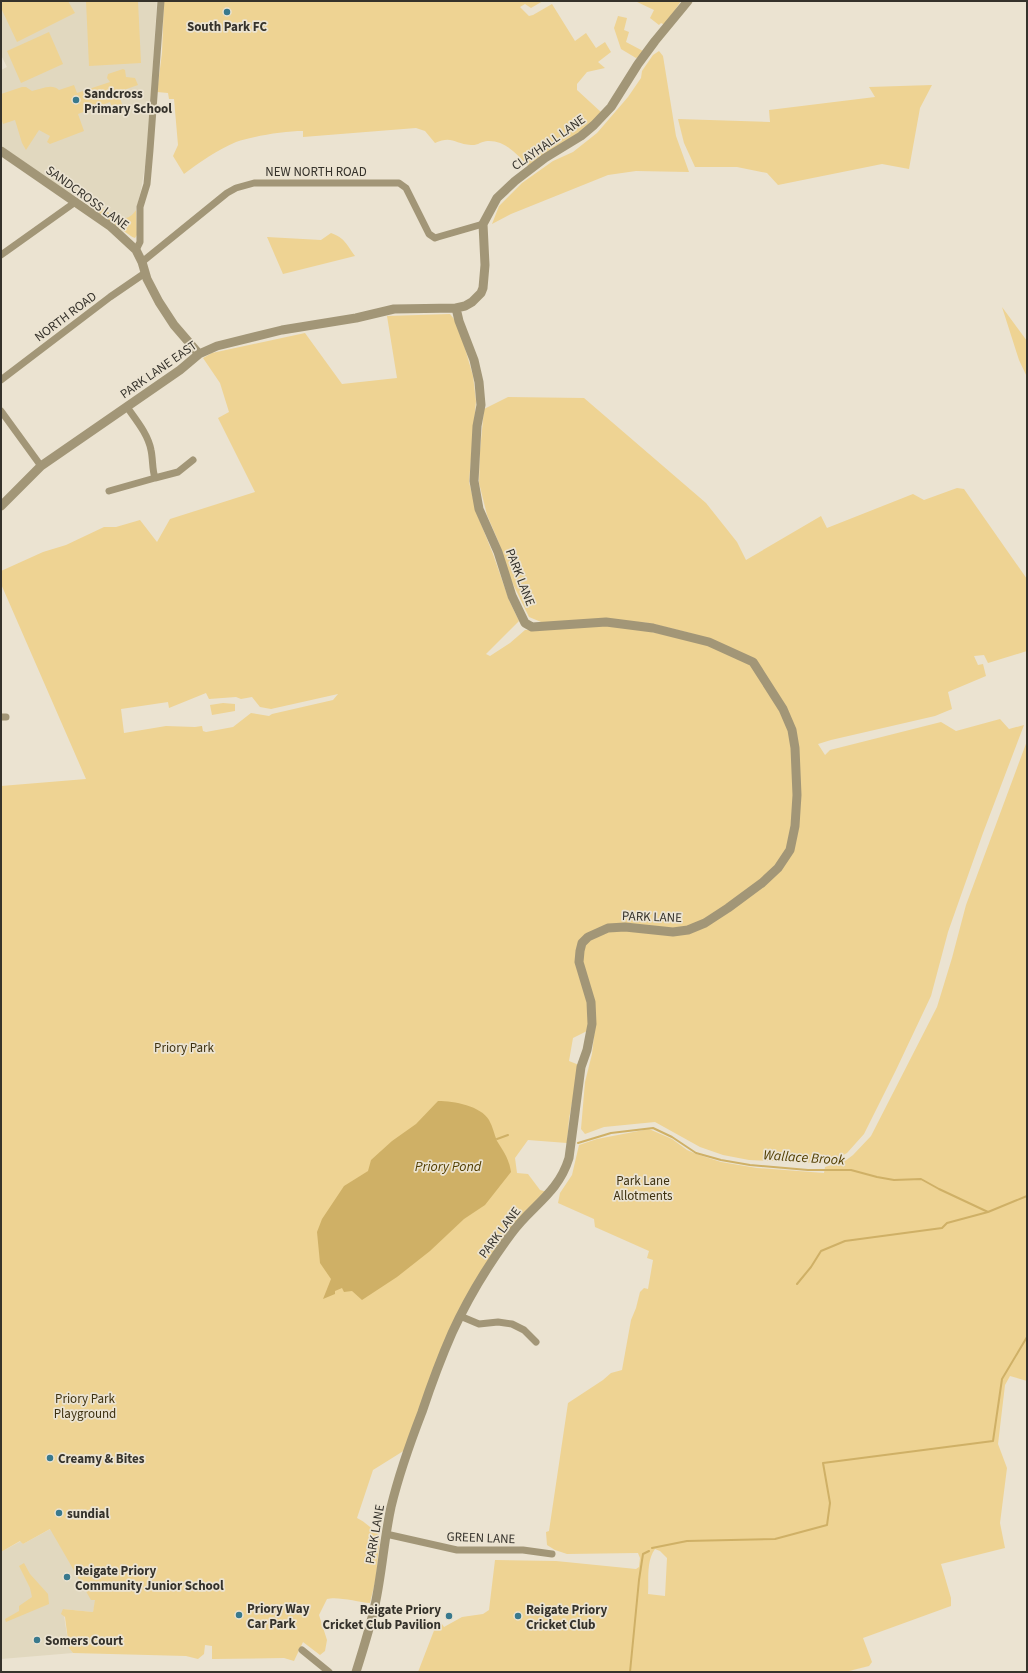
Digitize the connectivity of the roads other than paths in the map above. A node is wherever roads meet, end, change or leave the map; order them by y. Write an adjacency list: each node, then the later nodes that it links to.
1 (161, 1): 6 (street)
2 (688, 1): 5 (street, CLAYHALL LANE)
3 (1, 151): 4 (street, SANDCROSS LANE)
4 (74, 203): 6 (street, SANDCROSS LANE); 7 (street)
5 (483, 224): 8 (street, NEW NORTH ROAD); 10 (street)
6 (136, 250): 8 (street, SANDCROSS LANE)
7 (1, 254)
8 (142, 262): 9 (street, SANDCROSS LANE)
9 (145, 273): 11 (street, SANDCROSS LANE); 12 (street, NORTH ROAD)
10 (456, 308): 11 (street, PARK LANE EAST); 20 (street, PARK LANE)
11 (199, 354): 13 (street, PARK LANE EAST)
12 (1, 380)
13 (127, 407): 16 (street, PARK LANE EAST); 17 (street)
14 (1, 411): 16 (street)
15 (193, 460): 17 (street)
16 (41, 466): 19 (street, PARK LANE EAST)
17 (155, 478): 18 (street)
18 (109, 491)
19 (1, 506)
20 (460, 1316): 21 (street); 22 (street, PARK LANE)
21 (536, 1342)
22 (386, 1534): 23 (street, GREEN LANE); 26 (street, PARK LANE)
23 (552, 1554)
24 (302, 1650): 25 (street)
25 (329, 1672)
26 (356, 1672)

